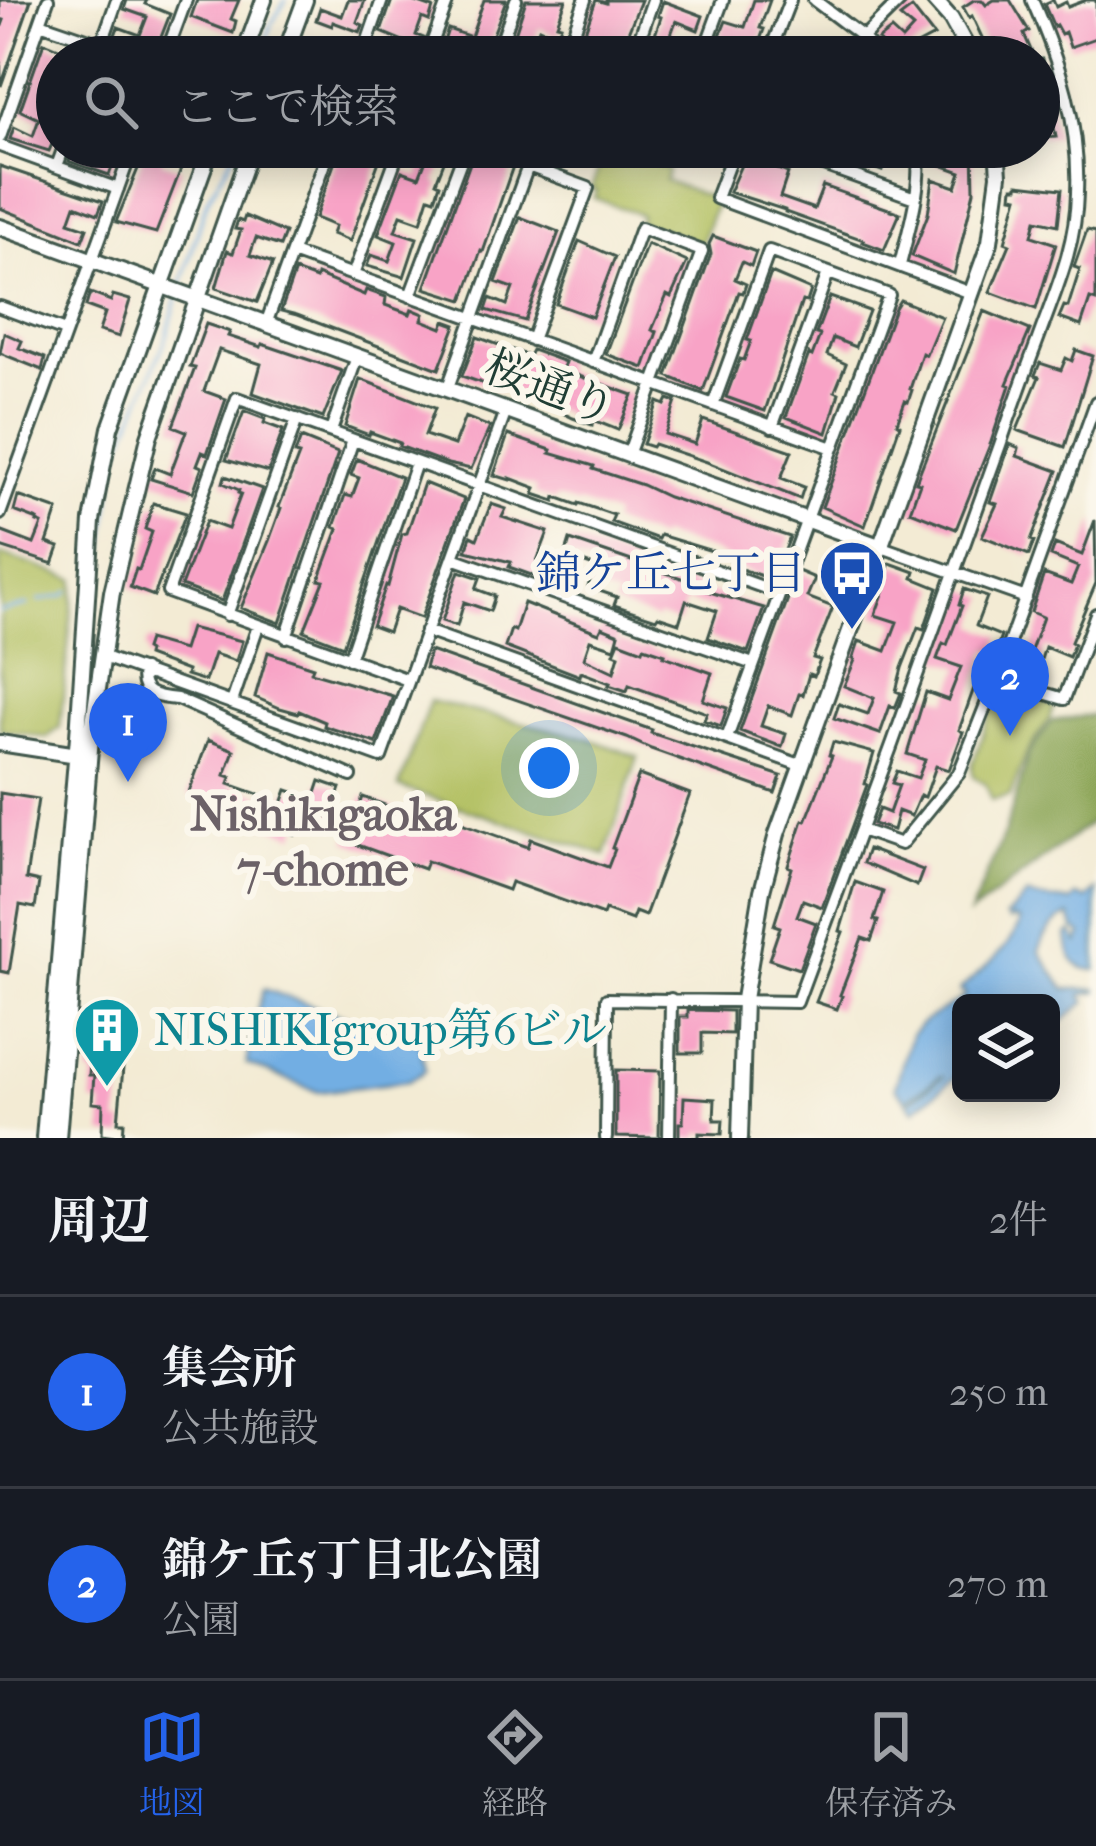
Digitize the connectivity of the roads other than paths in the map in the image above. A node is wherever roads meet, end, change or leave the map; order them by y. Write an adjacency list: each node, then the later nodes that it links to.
1 (48, 0): 17 (street)
2 (117, 0): 19 (street)
3 (186, 0): 20 (street)
4 (264, 0): 21 (street)
5 (305, 0): 22 (street)
6 (382, 0): 23 (street)
7 (448, 0): 24 (street)
8 (516, 0): 25 (street)
9 (584, 0): 26 (street)
10 (653, 0): 27 (street)
11 (723, 0): 28 (street)
12 (790, 0): 29 (street)
13 (814, 0): 30 (street)
14 (901, 0): 31 (street)
15 (934, 0): 32 (street)
16 (1032, 0): 33 (street)
17 (40, 22): 18 (street); 35 (street)
18 (79, 36)
19 (104, 36)
20 (173, 36)
21 (251, 36)
22 (292, 36)
23 (369, 36)
24 (435, 36)
25 (503, 36)
26 (572, 36)
27 (640, 36)
28 (710, 36)
29 (776, 36)
30 (862, 36)
31 (864, 36)
32 (960, 36)
33 (1046, 36)
34 (1060, 70): 88 (street)
35 (0, 136)
36 (0, 146): 37 (street)
37 (36, 159)
38 (62, 168): 51 (street)
39 (126, 168): 51 (street)
40 (204, 168): 59 (street)
41 (243, 168): 62 (street)
42 (322, 168): 54 (street)
43 (392, 168): 58 (street)
44 (458, 168): 61 (street)
45 (527, 168): 64 (street)
46 (533, 168): 68 (street)
47 (727, 168): 56 (street)
48 (844, 168): 52 (street)
49 (918, 168): 52 (street)
50 (998, 168): 60 (street)
51 (118, 189): 55 (street)
52 (915, 198): 56 (street)
53 (0, 226): 55 (street)
54 (292, 253): 58 (street); 65 (street)
55 (92, 259): 59 (street); 67 (street)
56 (900, 265): 60 (street)
57 (828, 273): 74 (street); 77 (street); 80 (street)
58 (353, 275): 61 (street)
59 (165, 286): 62 (street, 桜通り); 105 (street)
60 (970, 293): 86 (street)
61 (410, 296): 64 (street)
62 (194, 297): 65 (street, 桜通り); 96 (street)
63 (3, 308): 66 (street); 67 (street)
64 (472, 318): 68 (street); 72 (street)
65 (266, 324): 69 (street, 桜通り)
66 (0, 325)
67 (65, 331): 84 (street)
68 (532, 340): 70 (street)
69 (357, 357): 72 (street, 桜通り); 78 (street)
70 (593, 362): 71 (street); 71 (street)
71 (652, 383): 74 (street); 81 (street)
72 (447, 390): 75 (street, 桜通り)
73 (1096, 402): 90 (street)
74 (713, 405): 77 (street)
75 (506, 411): 81 (street, 桜通り); 83 (street)
76 (297, 419): 78 (street); 92 (street); 92 (street)
77 (772, 427): 80 (street)
78 (331, 431): 79 (street)
79 (353, 440): 82 (street); 95 (street)
80 (833, 448): 85 (street)
81 (628, 455): 85 (street, 桜通り)
82 (416, 463): 83 (street); 97 (street)
83 (480, 486): 87 (street); 89 (street)
84 (0, 514)
85 (807, 520): 86 (street, 桜通り); 89 (street)
86 (879, 546): 88 (street); 106 (street)
87 (453, 558): 94 (street); 98 (street)
88 (955, 572): 90 (street); 108 (street)
89 (779, 593): 98 (street)
90 (1025, 598): 100 (street)
91 (1096, 614): 100 (street)
92 (227, 615): 93 (street)
93 (258, 626): 95 (street); 102 (street)
94 (426, 631): 101 (street); 103 (street)
95 (286, 637): 97 (street)
96 (101, 656): 99 (street); 105 (street)
97 (349, 659): 101 (street)
98 (753, 664): 103 (street)
99 (143, 670): 102 (street); 107 (street)
100 (996, 679): 108 (street)
101 (408, 680): 102 (street)
102 (232, 702)
103 (727, 738): 106 (street)
104 (0, 743): 105 (street)
105 (83, 756): 111 (street); 112 (street)
106 (800, 765): 110 (street)
107 (351, 776)
108 (861, 830): 110 (street)
109 (670, 999): 110 (street); 113 (street); 114 (street)
110 (744, 1000): 115 (street)
111 (44, 1138)
112 (58, 1138)
113 (606, 1138)
114 (669, 1138)
115 (740, 1138)

